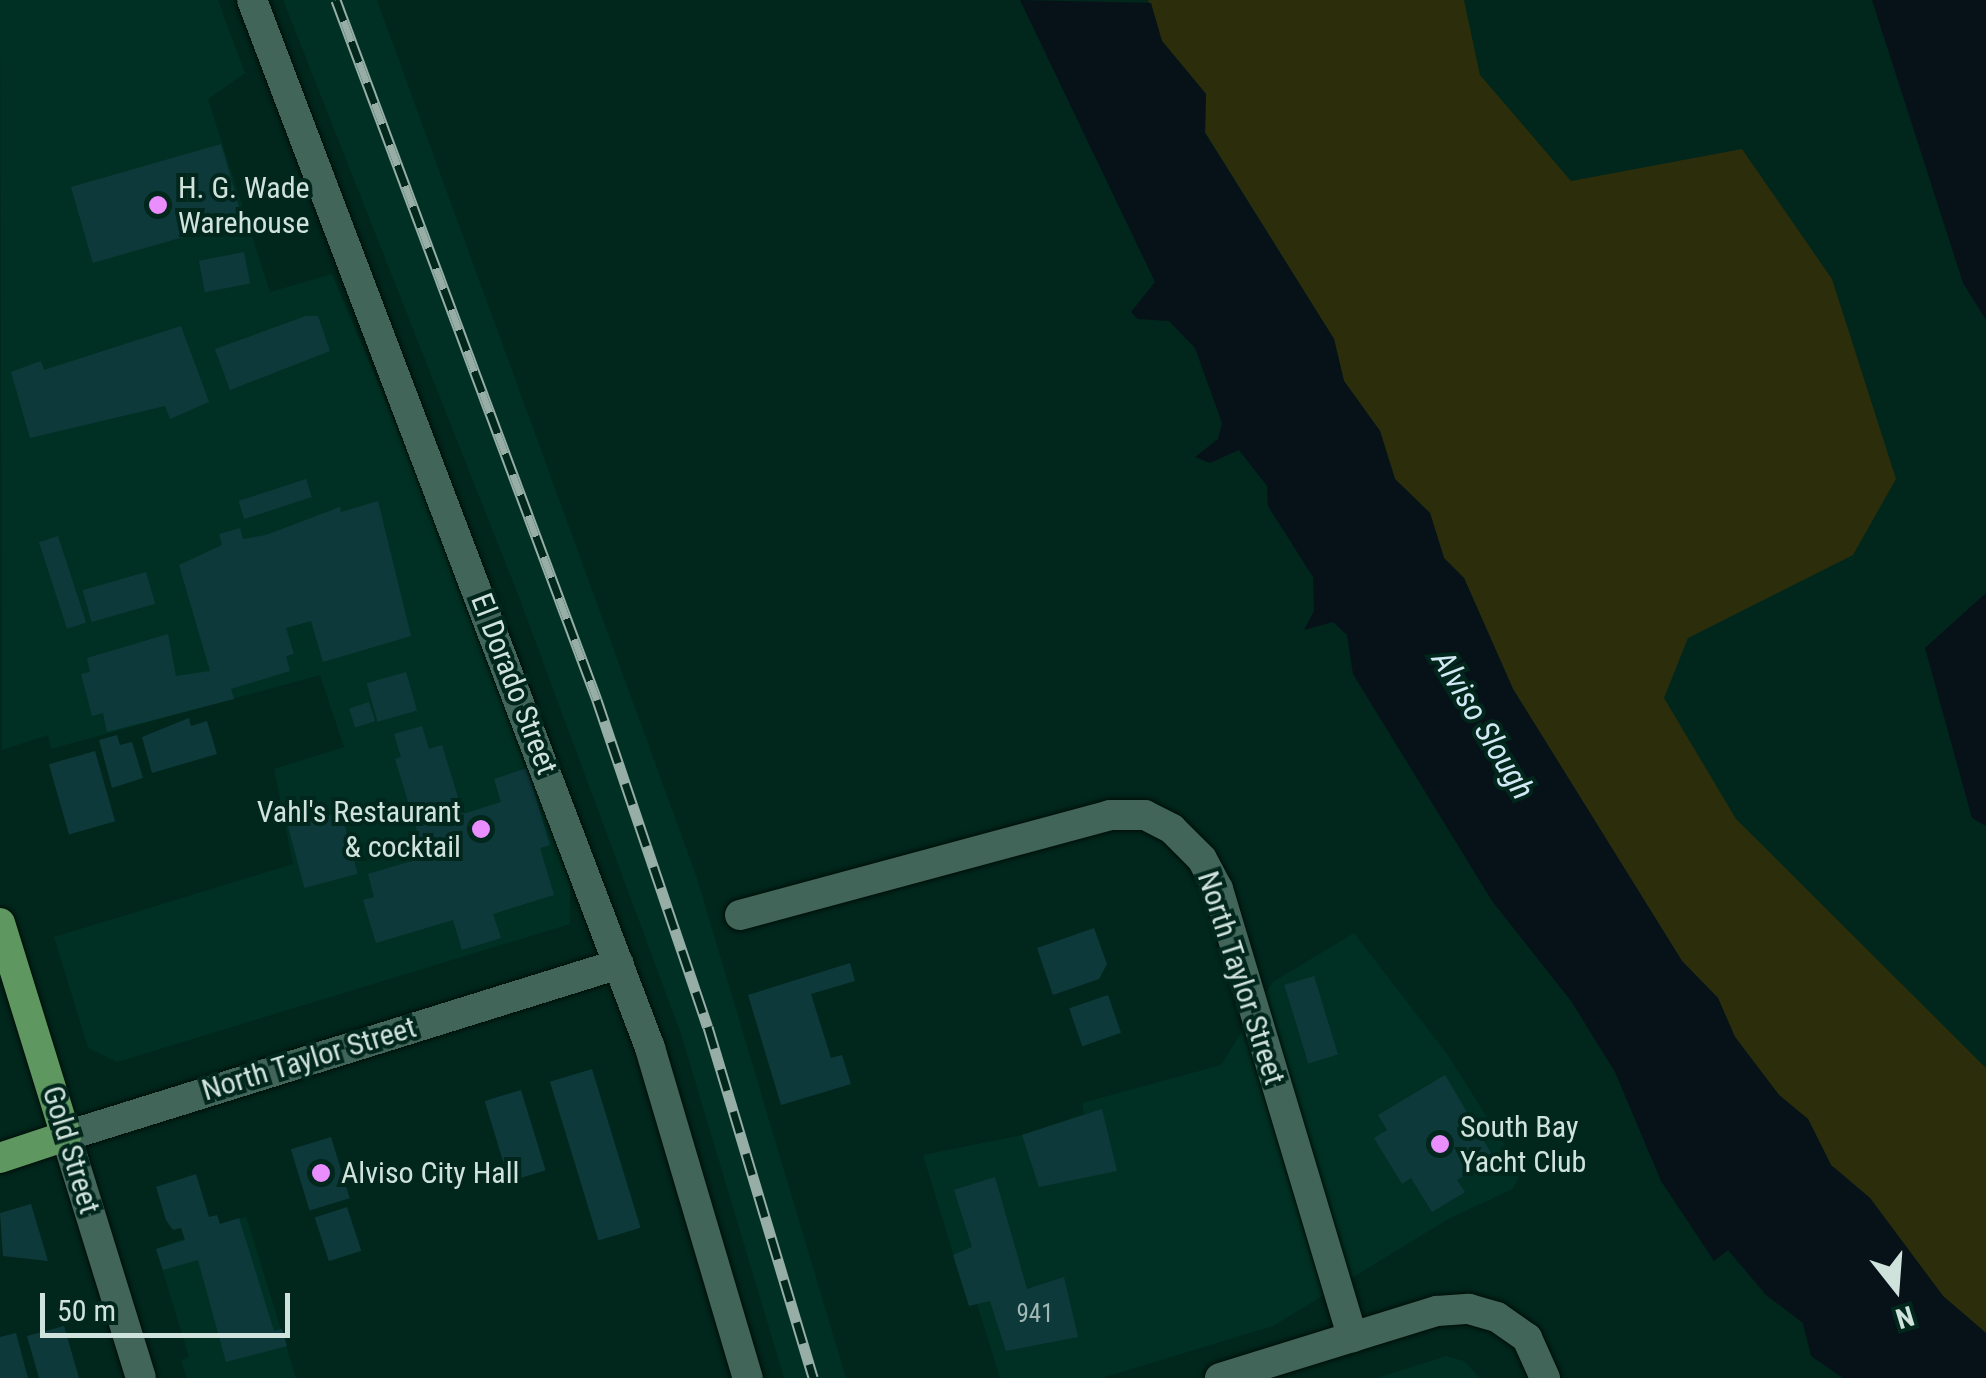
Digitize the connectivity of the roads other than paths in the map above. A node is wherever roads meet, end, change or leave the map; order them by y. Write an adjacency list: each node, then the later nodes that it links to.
1 (252, 0): 4 (street, El Dorado Street)
2 (740, 916): 7 (street, North Taylor Street)
3 (0, 923): 5 (main road, Gold Street)
4 (619, 964): 5 (street, North Taylor Street); 9 (street, El Dorado Street)
5 (66, 1136): 6 (main road, North Taylor Street); 8 (street, Gold Street)
6 (0, 1158)
7 (1352, 1338): 10 (street); 11 (street)
8 (141, 1378)
9 (748, 1378)
10 (1220, 1378)
11 (1546, 1378)

